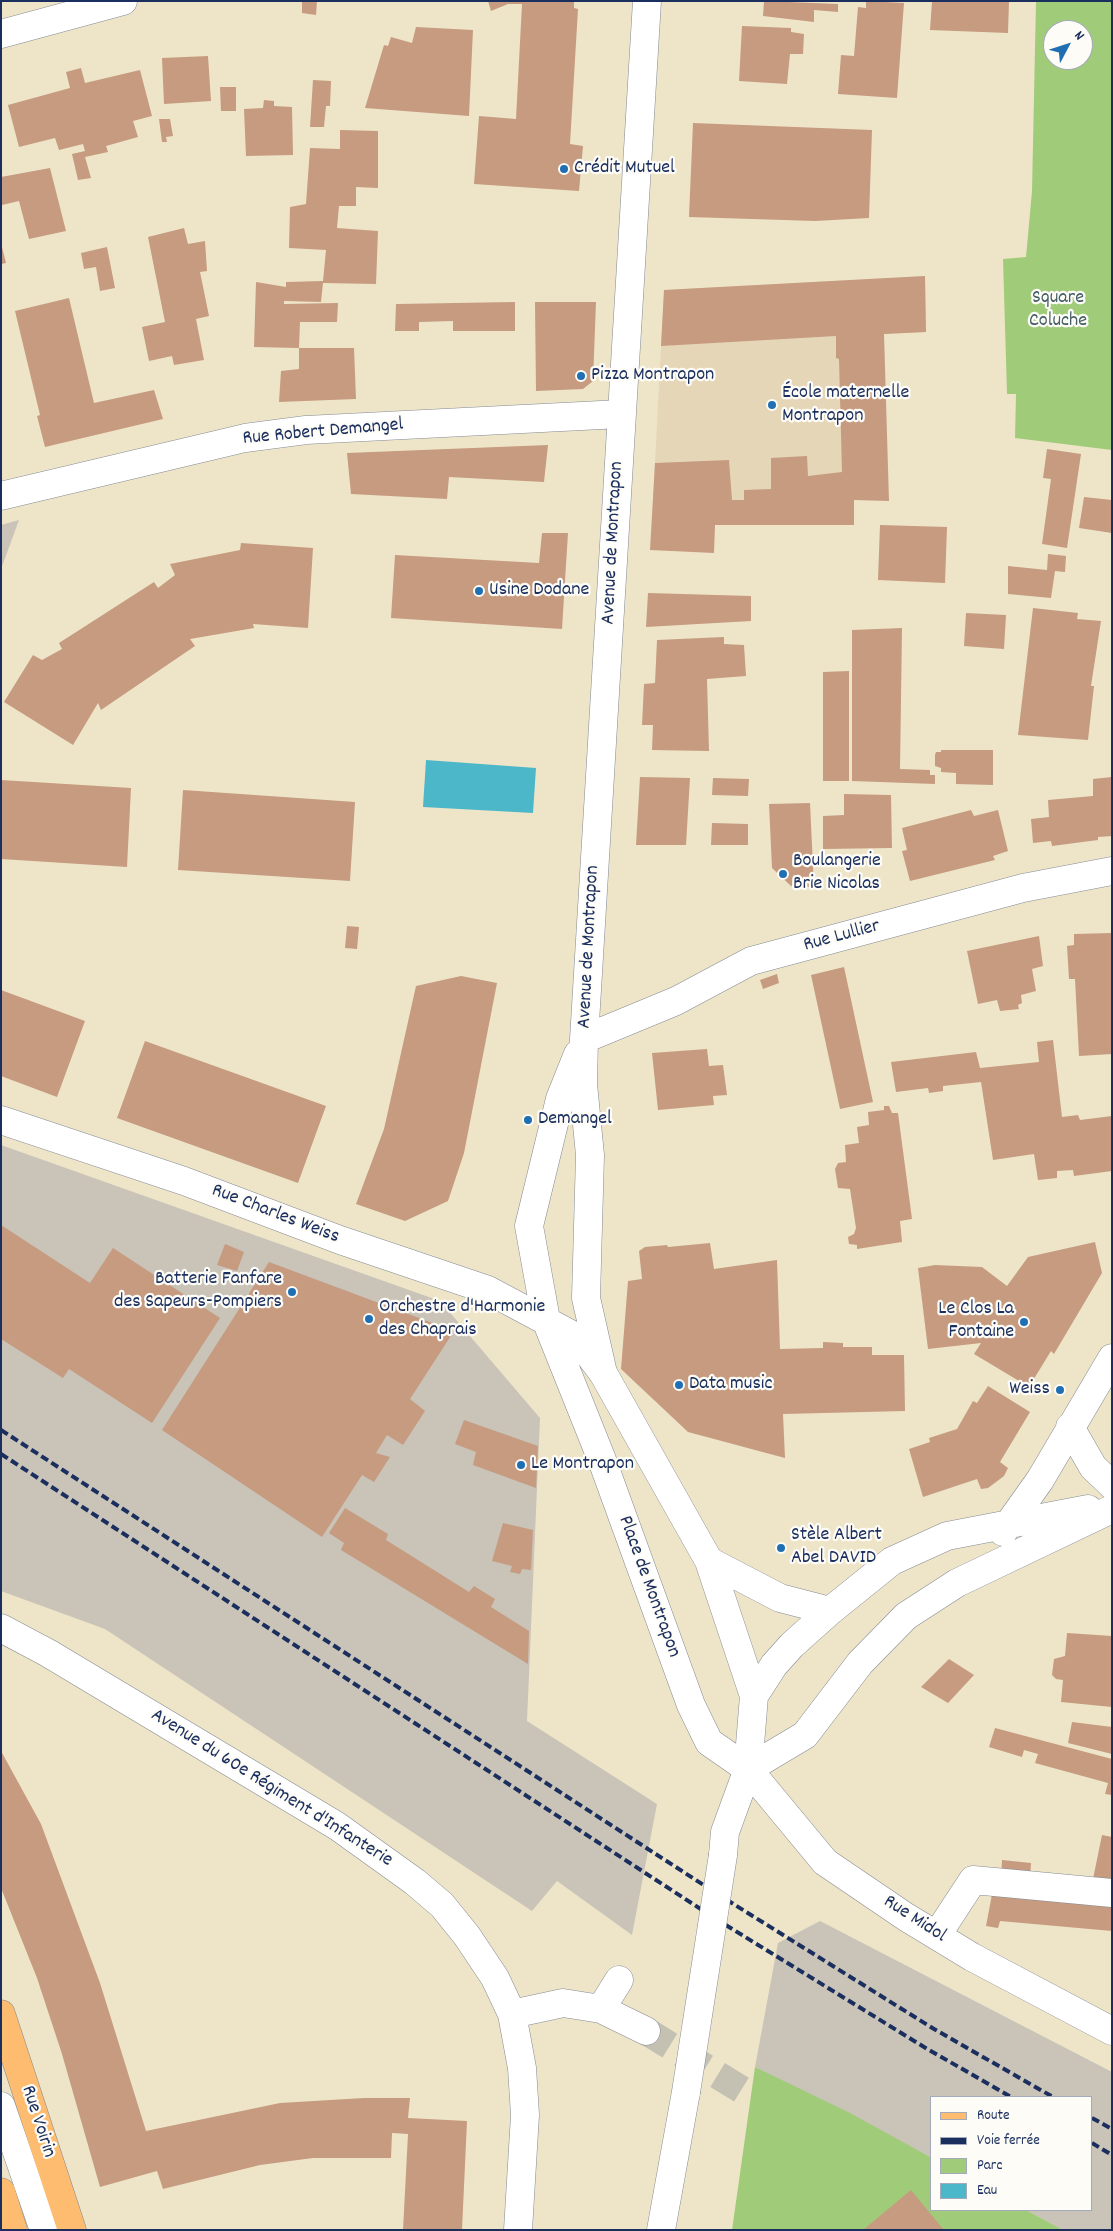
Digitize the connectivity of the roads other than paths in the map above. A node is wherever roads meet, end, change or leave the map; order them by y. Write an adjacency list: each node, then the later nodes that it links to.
1 (123, 1): 3 (street)
2 (647, 1): 4 (street, Avenue de Montrapon)
3 (1, 34)
4 (621, 414): 5 (street, Rue Robert Demangel); 7 (street, Avenue de Montrapon)
5 (1, 496)
6 (1112, 871): 7 (street, Rue Lullier)
7 (584, 1039): 8 (street, Avenue de Montrapon); 10 (street)
8 (583, 1084): 10 (street, Avenue de Montrapon); 12 (street, Avenue de Montrapon)
9 (1, 1120): 10 (street, Rue Charles Weiss)
10 (546, 1320): 12 (street, Rue Charles Weiss); 23 (street, Place de Montrapon)
11 (1112, 1358): 13 (street)
12 (603, 1373): 18 (street)
13 (1070, 1427): 14 (street); 17 (street)
14 (1112, 1485)
15 (1112, 1504): 17 (street)
16 (1112, 1509): 19 (street)
17 (1010, 1525): 19 (street); 20 (street)
18 (709, 1561): 20 (street); 22 (street)
19 (957, 1583): 23 (street)
20 (830, 1611): 22 (street)
21 (1, 1628): 29 (street, Avenue du 60e Régiment d'Infanterie)
22 (754, 1696): 23 (street)
23 (748, 1769): 25 (street, Rue Midol); 36 (street, bridge)
24 (1112, 1893): 25 (street)
25 (937, 1936): 31 (street, Rue Midol)
26 (619, 1980): 27 (street)
27 (601, 2009): 29 (street); 30 (street)
28 (1, 2014): 34 (main road, Rue Voirin)
29 (512, 2014): 35 (street, Avenue du 60e Régiment d'Infanterie)
30 (646, 2031)
31 (1112, 2031)
32 (1, 2106): 33 (street)
33 (44, 2230)
34 (72, 2230)
35 (518, 2230)
36 (661, 2230)

